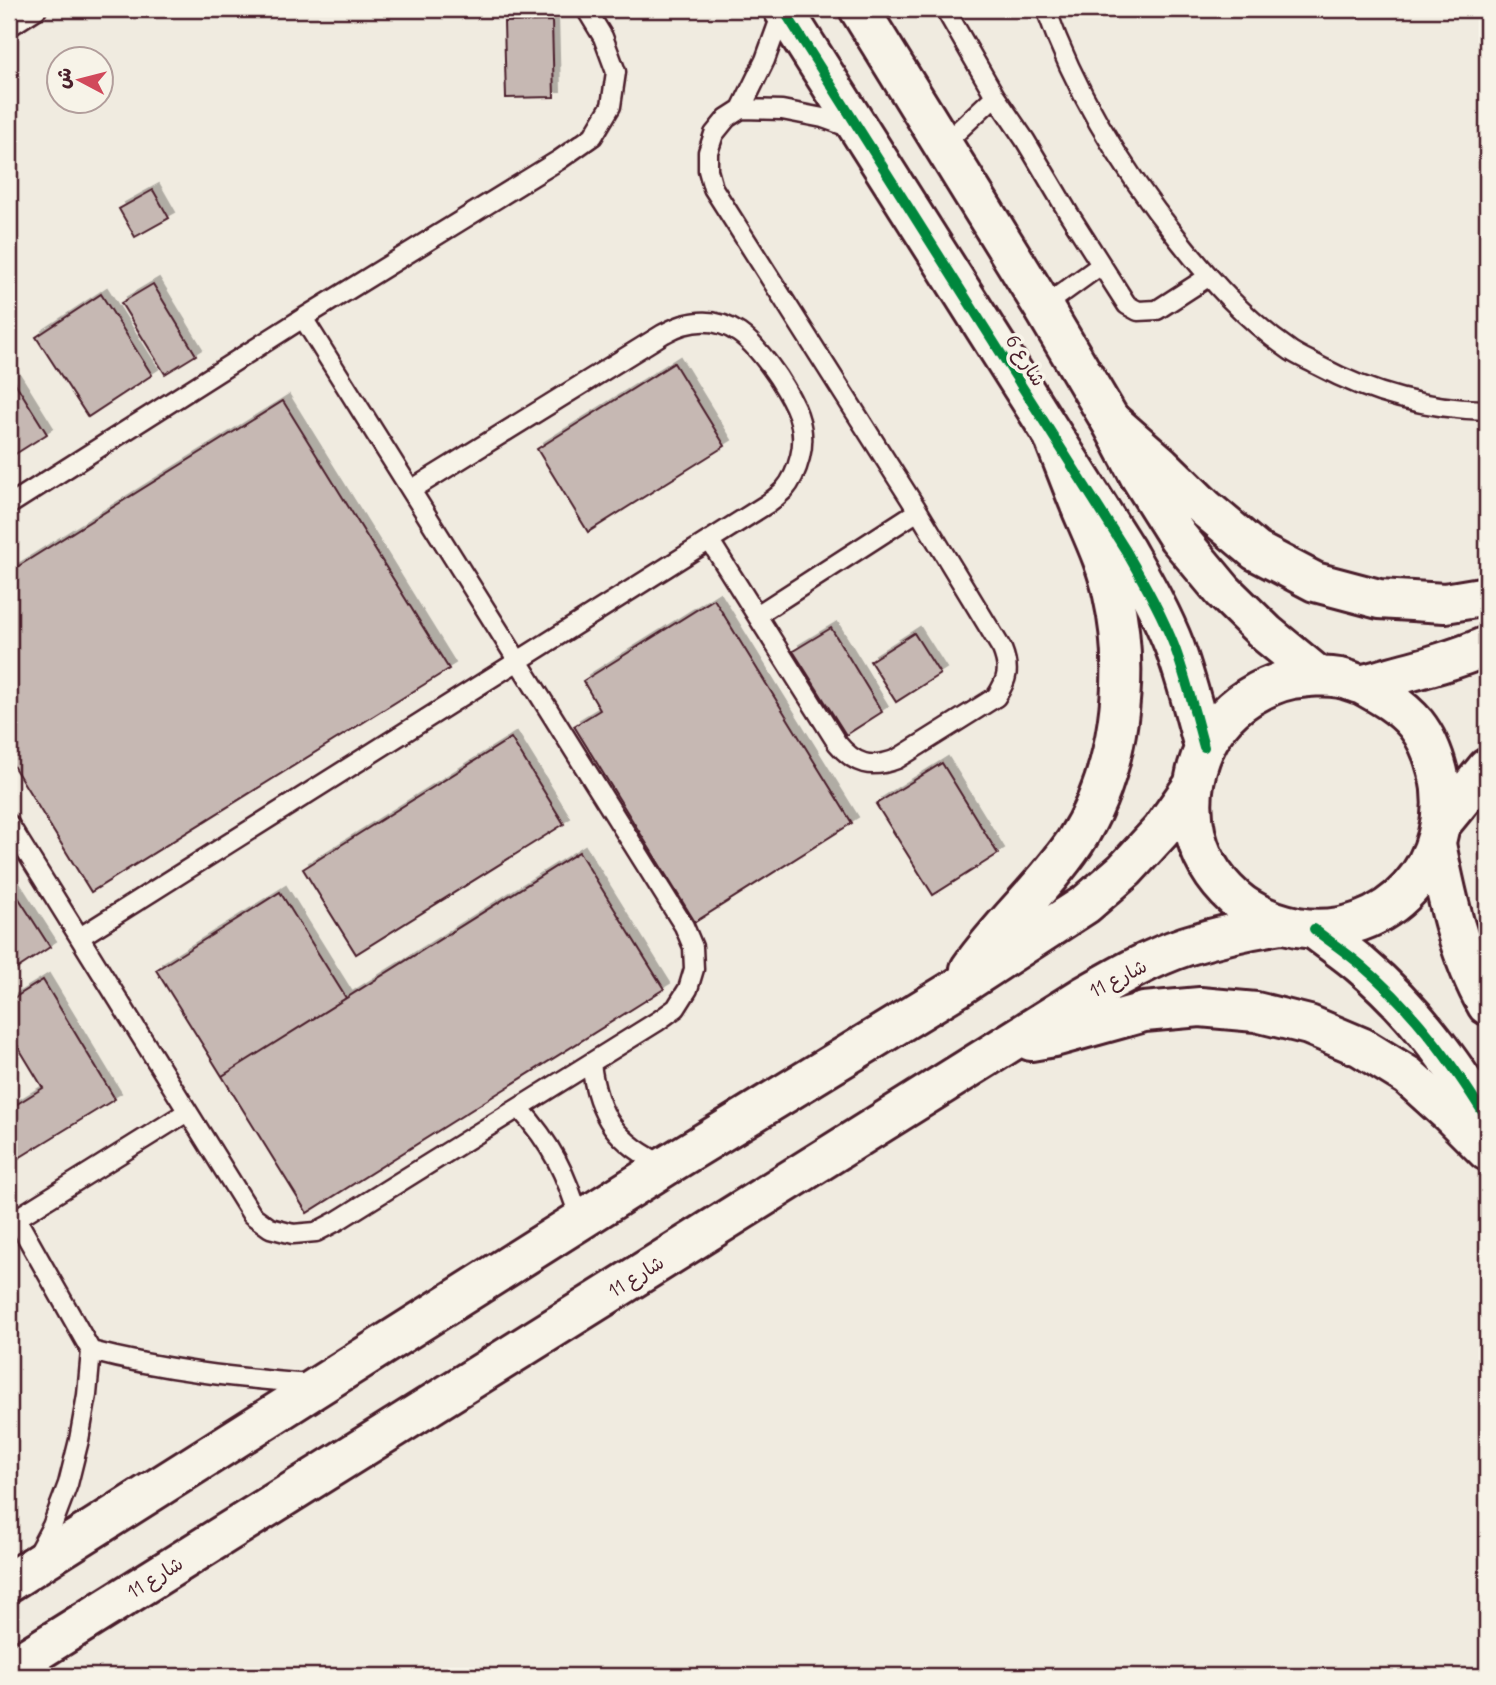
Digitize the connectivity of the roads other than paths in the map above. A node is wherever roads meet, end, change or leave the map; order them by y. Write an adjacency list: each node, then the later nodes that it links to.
1 (37, 9): 7 (lane)
2 (586, 9): 15 (lane)
3 (783, 9): 9 (lane); 10 (main road, شارع 6)
4 (859, 9): 11 (main road)
5 (945, 9): 8 (lane)
6 (1046, 9): 13 (lane)
7 (9, 27)
8 (995, 96): 11 (lane); 12 (lane)
9 (741, 109): 10 (lane); 21 (lane)
10 (862, 132): 18 (main road, شارع 6)
11 (943, 145): 14 (main road)
12 (1101, 265): 13 (lane); 14 (lane)
13 (1208, 277): 16 (lane)
14 (1043, 307): 17 (main road)
15 (303, 318): 19 (lane); 20 (lane)
16 (1487, 410)
17 (1110, 421): 23 (main road); 27 (main road)
18 (1055, 441): 29 (main road, شارع 6); 36 (main road)
19 (411, 490): 22 (lane); 26 (lane)
20 (9, 505)
21 (918, 511): 24 (lane); 24 (lane)
22 (710, 541): 24 (lane); 26 (lane)
23 (1487, 596)
24 (757, 615)
25 (1487, 646): 28 (main road)
26 (519, 662): 35 (lane); 39 (lane)
27 (1318, 676): 28 (main road); 29 (main road)
28 (1361, 684): 33 (main road)
29 (1204, 747): 31 (main road)
30 (1487, 768): 33 (main road)
31 (1192, 788): 34 (main road); 36 (main road)
32 (9, 824): 35 (lane)
33 (1439, 834): 34 (main road, شارع 11); 37 (main road)
34 (1297, 927): 38 (main road, شارع 11); 42 (main road)
35 (80, 937): 41 (lane)
36 (957, 988): 44 (main road)
37 (1487, 1005)
38 (1001, 1047): 43 (main road); 50 (main road, شارع 11)
39 (592, 1063): 40 (lane); 44 (lane)
40 (519, 1108): 41 (lane); 46 (lane)
41 (187, 1112): 45 (lane)
42 (1487, 1119)
43 (1487, 1151)
44 (666, 1166): 46 (main road)
45 (12, 1221): 47 (lane)
46 (580, 1221): 48 (main road)
47 (90, 1351): 48 (lane); 49 (lane)
48 (319, 1385): 49 (main road)
49 (20, 1574)
50 (9, 1669)

